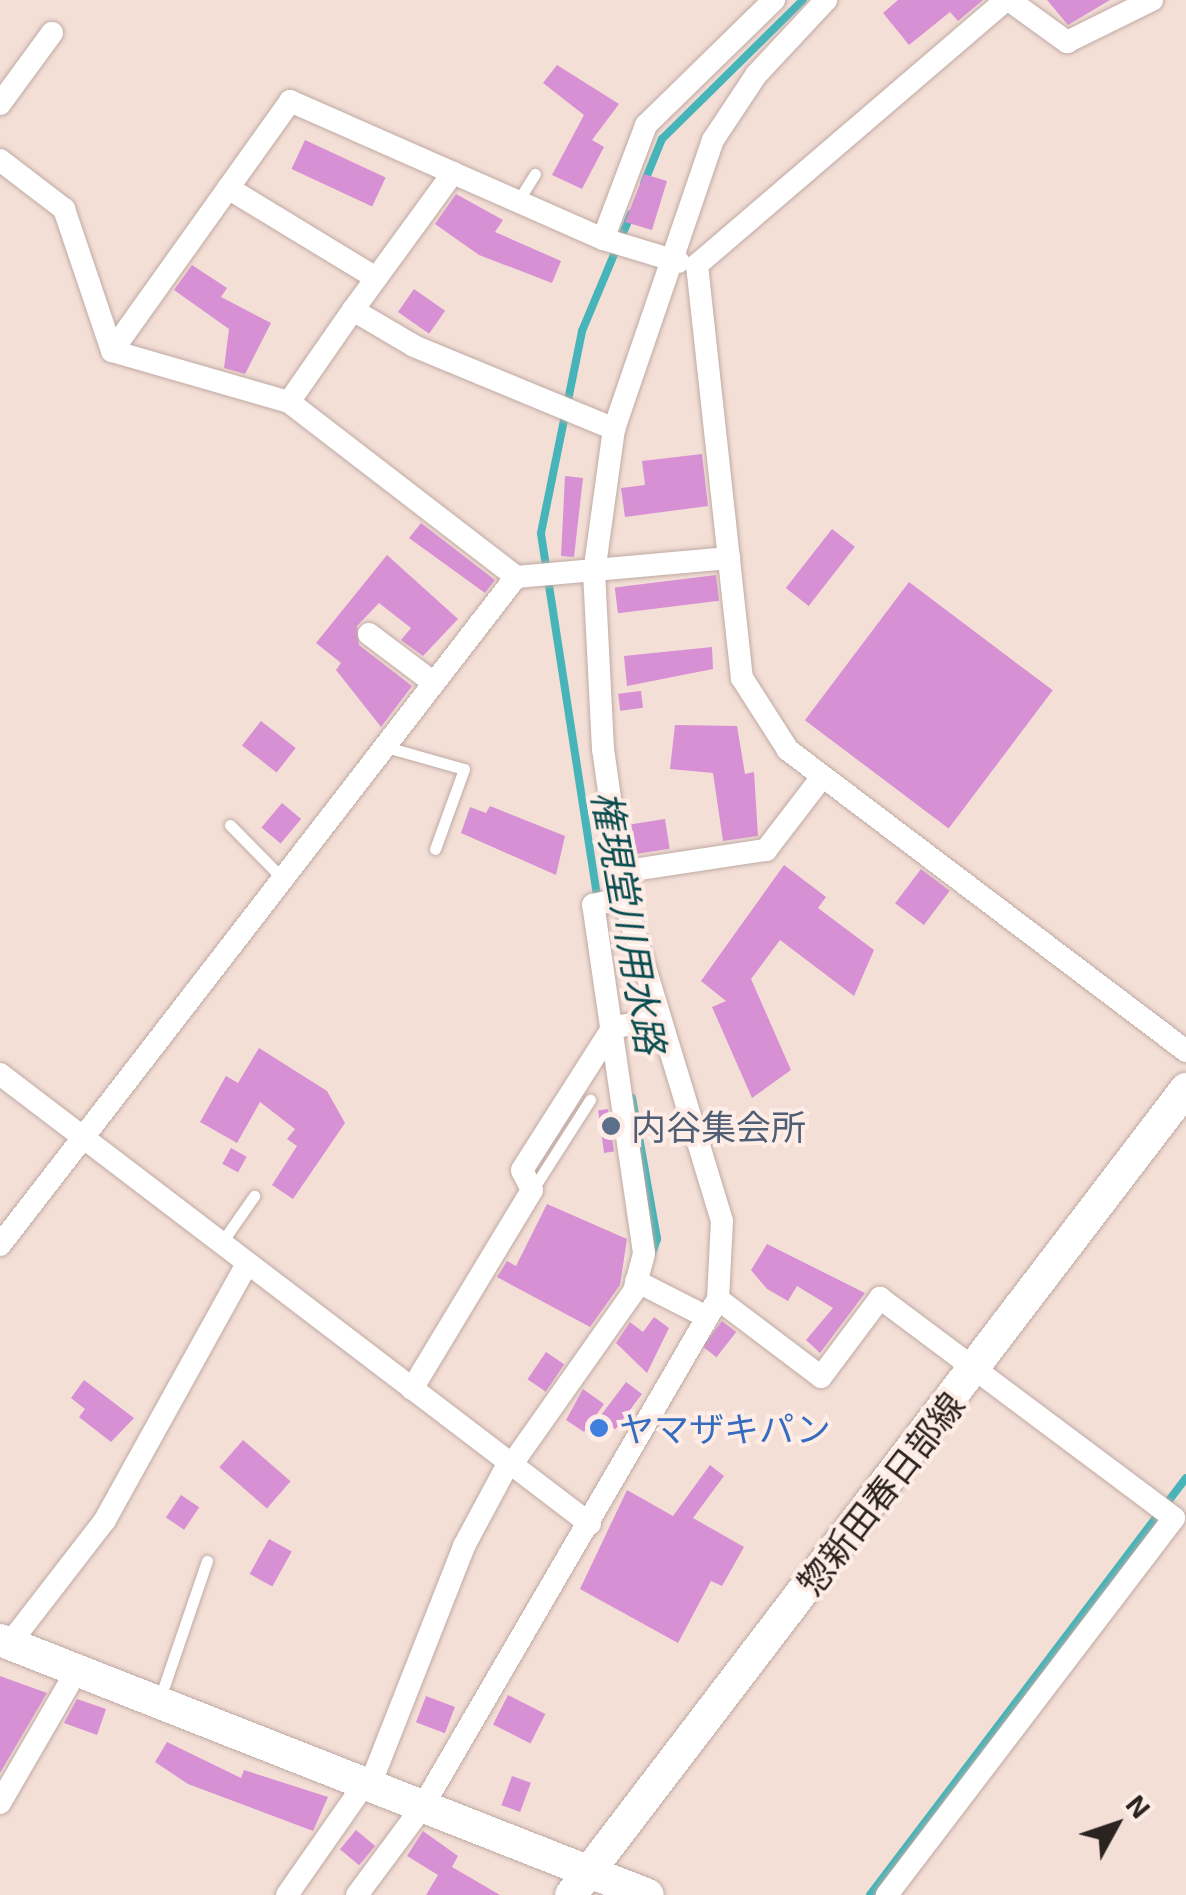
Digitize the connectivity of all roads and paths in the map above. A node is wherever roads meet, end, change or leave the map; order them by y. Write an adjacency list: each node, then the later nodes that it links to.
1 (774, 0): 12 (street)
2 (826, 0): 13 (street)
3 (1008, 0): 4 (street); 14 (street)
4 (1152, 0)
5 (52, 33): 6 (street)
6 (0, 104)
7 (0, 160): 17 (street)
8 (453, 173): 10 (street); 11 (street); 15 (street)
9 (535, 174): 11 (lane)
10 (228, 188): 15 (street); 17 (street)
11 (518, 201): 12 (street)
12 (602, 239): 13 (street)
13 (666, 260): 14 (street); 19 (street)
14 (697, 265): 20 (street)
15 (376, 278): 16 (street)
16 (353, 310): 18 (street); 19 (street)
17 (112, 351): 18 (street)
18 (289, 402): 22 (street)
19 (614, 429): 21 (street)
20 (729, 558): 21 (street); 26 (street)
21 (594, 573): 22 (street); 29 (street)
22 (516, 577): 24 (street)
23 (370, 634): 24 (street)
24 (434, 684): 25 (street)
25 (386, 746): 28 (lane); 30 (street)
26 (822, 776): 29 (street); 34 (street)
27 (230, 826): 30 (lane)
28 (435, 850)
29 (620, 872): 31 (street)
30 (284, 880): 38 (street)
31 (624, 898): 32 (street); 33 (street)
32 (656, 1021): 33 (street); 45 (street)
33 (613, 1027): 39 (street); 44 (street)
34 (1186, 1051)
35 (0, 1074): 38 (street)
36 (1186, 1089): 46 (main road, 惣新田春日部線)
37 (590, 1100): 39 (lane)
38 (85, 1142): 41 (street); 42 (street)
39 (532, 1190): 47 (street)
40 (254, 1196): 42 (lane)
41 (0, 1245)
42 (220, 1246): 43 (street)
43 (246, 1266): 47 (street); 51 (street)
44 (636, 1280): 45 (street); 48 (street)
45 (712, 1308): 46 (street); 49 (street)
46 (976, 1369): 57 (main road, 惣新田春日部線); 61 (street)
47 (412, 1389): 48 (street)
48 (510, 1463): 49 (street); 54 (street)
49 (590, 1524): 56 (street)
50 (207, 1561): 53 (lane)
51 (5, 1641): 52 (main road)
52 (77, 1670): 53 (main road); 55 (street)
53 (159, 1702): 54 (main road)
54 (373, 1786): 56 (main road); 59 (street)
55 (0, 1802)
56 (423, 1806): 57 (main road); 58 (street)
57 (580, 1883): 60 (main road)
58 (365, 1892)
59 (287, 1895)
60 (648, 1895)
61 (887, 1895)

